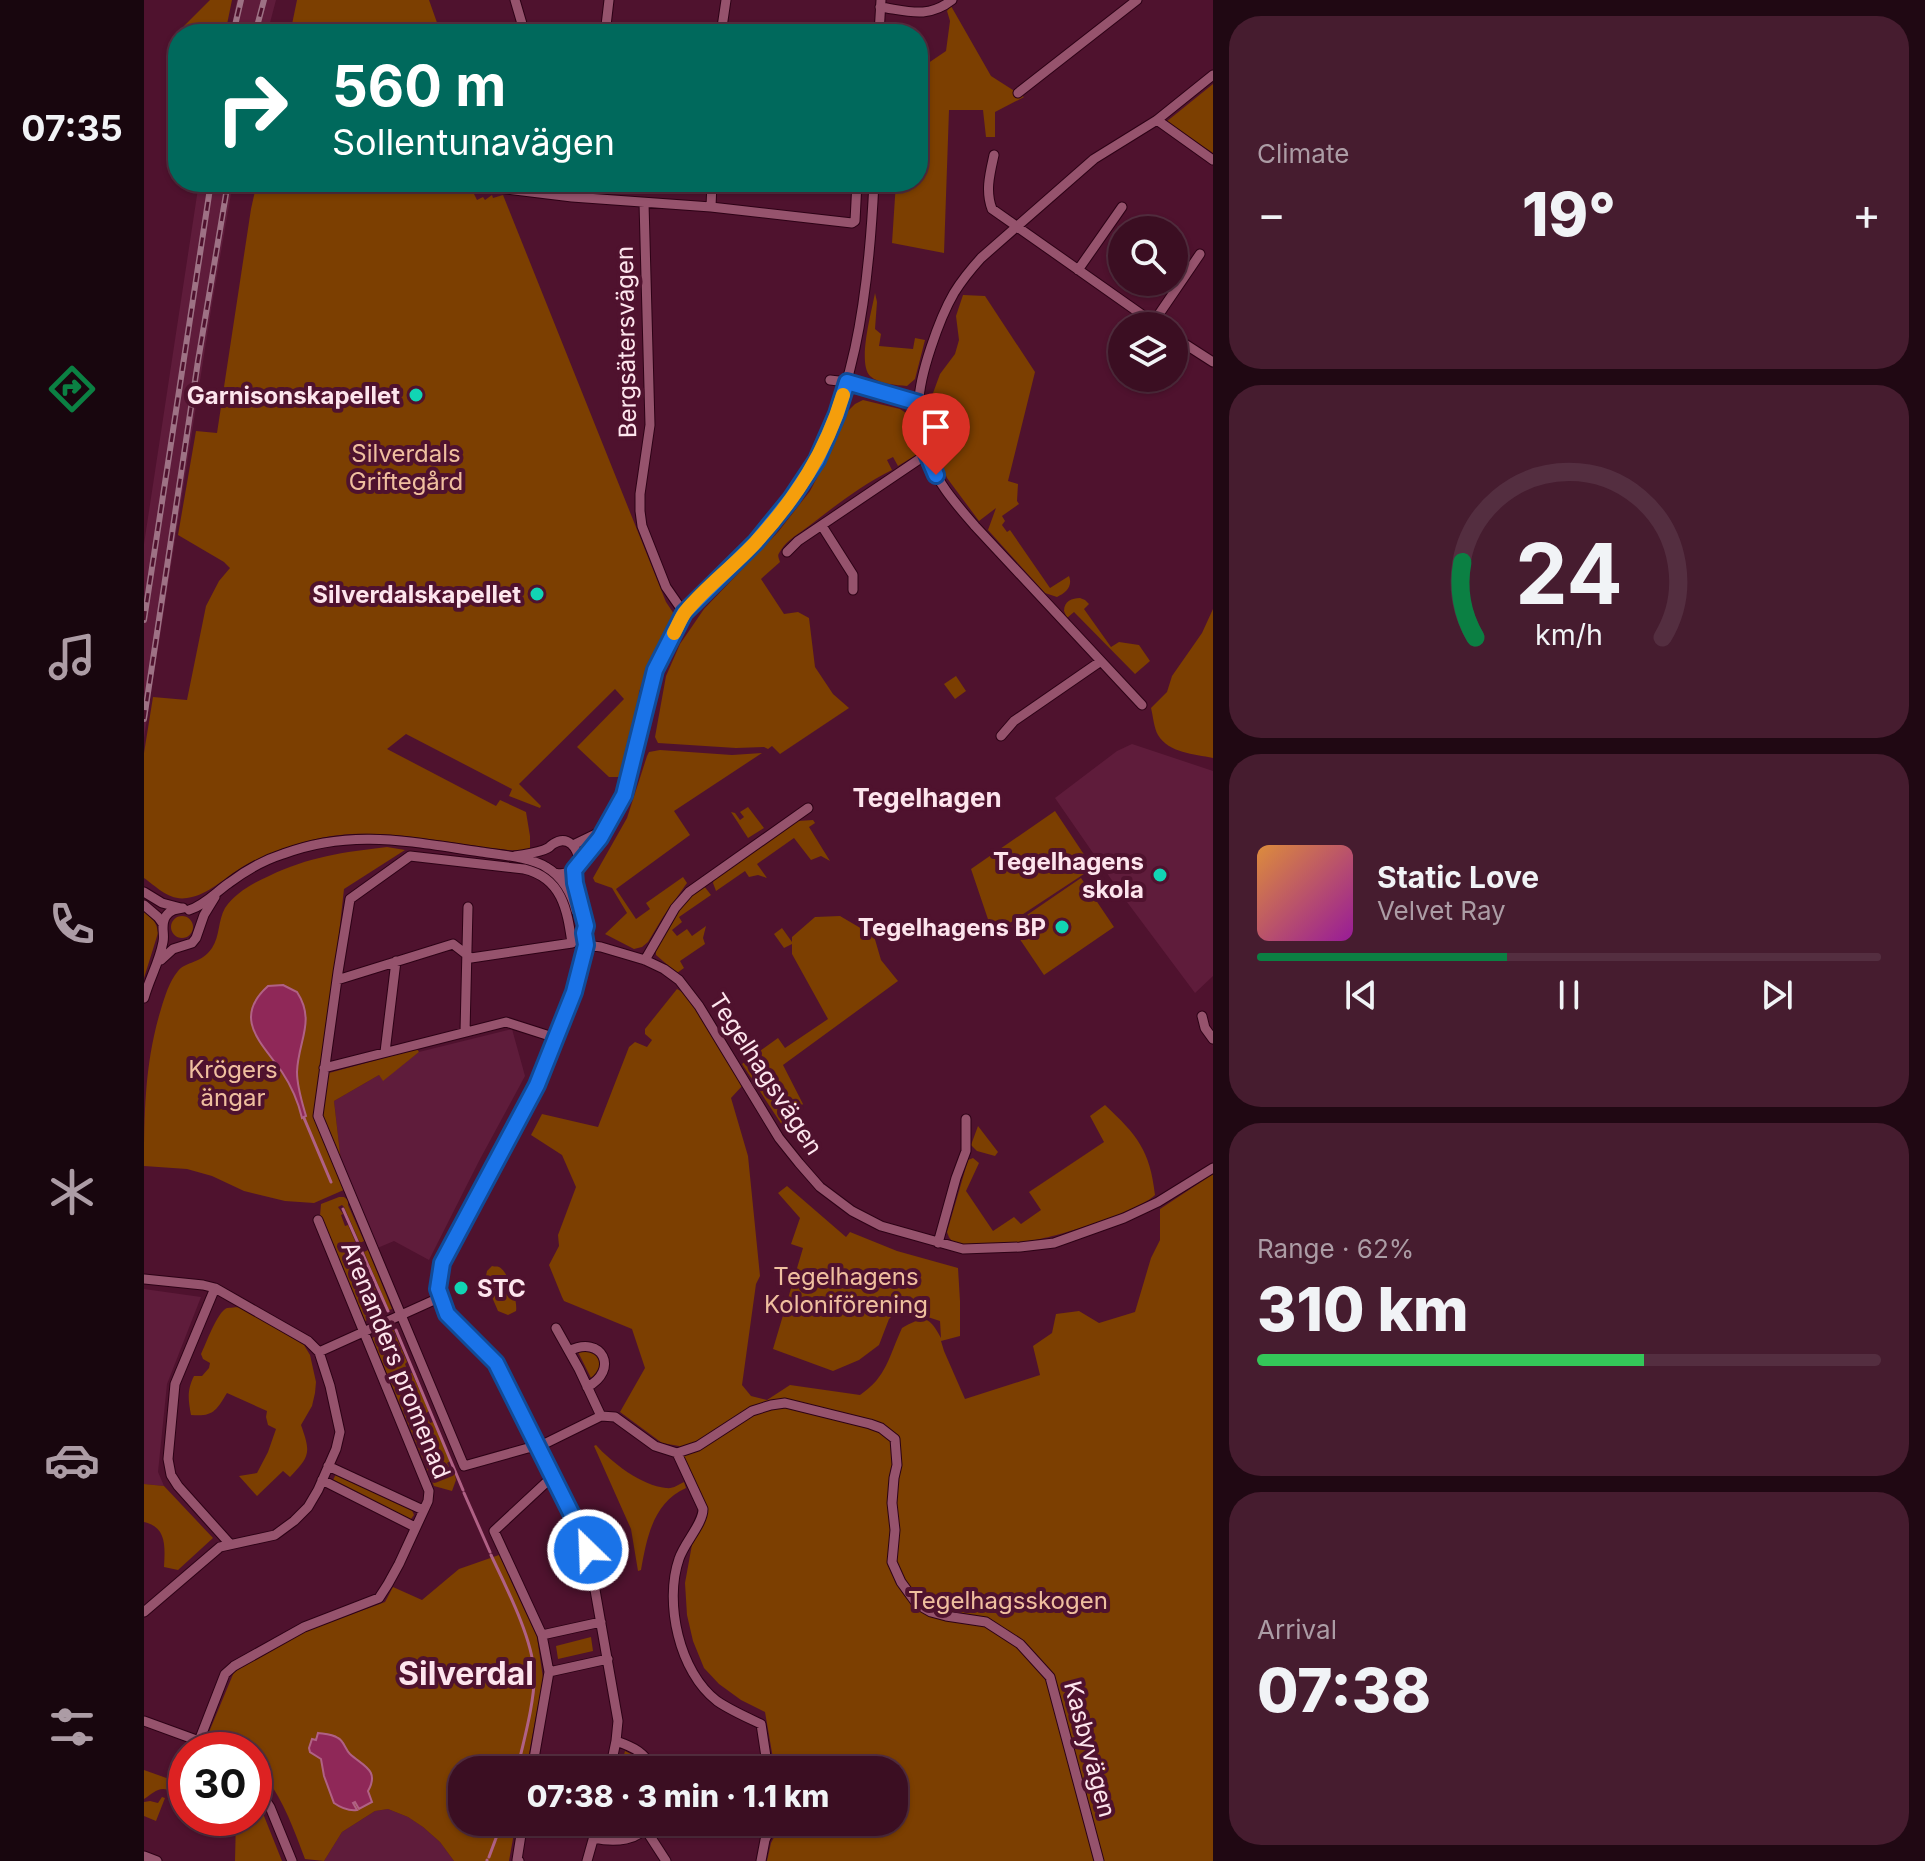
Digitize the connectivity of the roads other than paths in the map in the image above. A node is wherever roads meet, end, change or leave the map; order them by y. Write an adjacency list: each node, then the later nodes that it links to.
1 (515, 0): 7 (street)
2 (609, 0): 8 (street)
3 (726, 0): 9 (street)
4 (952, 0): 6 (street)
5 (1137, 0): 12 (street)
6 (881, 3): 10 (street)
7 (522, 24)
8 (606, 24)
9 (722, 24)
10 (880, 24)
11 (1213, 75): 13 (street)
12 (1018, 93)
13 (1157, 120): 15 (street); 25 (street)
14 (994, 155): 25 (street)
15 (1213, 160)
16 (531, 192): 21 (street)
17 (570, 192): 21 (street)
18 (712, 192): 23 (street)
19 (856, 192): 23 (street)
20 (873, 192): 33 (street)
21 (572, 197): 22 (street)
22 (644, 203): 23 (street); 39 (street, Bergsätersvägen)
23 (711, 207)
24 (1122, 207): 27 (street)
25 (1016, 226): 27 (street); 34 (street)
26 (1200, 254): 29 (street)
27 (1078, 270): 28 (street)
28 (1139, 312)
29 (1164, 312)
30 (1188, 346): 31 (street)
31 (1213, 362)
32 (830, 380): 33 (street)
33 (847, 382): 34 (street); 39 (street)
34 (919, 403): 35 (street)
35 (927, 454): 36 (street); 40 (street)
36 (822, 526): 37 (street); 38 (street)
37 (787, 552)
38 (853, 590)
39 (684, 613): 44 (street)
40 (1101, 661): 41 (street); 42 (street)
41 (1142, 705)
42 (1001, 736)
43 (808, 808): 62 (street)
44 (605, 829): 45 (street); 48 (street)
45 (573, 845): 46 (street); 48 (street)
46 (548, 848): 47 (street); 49 (street)
47 (508, 857): 49 (street); 50 (street)
48 (576, 866): 49 (street); 57 (street)
49 (552, 870): 57 (street)
50 (219, 891): 54 (street); 56 (street)
51 (144, 892): 54 (street)
52 (144, 905): 55 (street)
53 (468, 907): 61 (street)
54 (186, 909): 55 (street); 56 (street)
55 (163, 924): 58 (street)
56 (200, 926): 60 (street)
57 (584, 933): 59 (street)
58 (164, 936): 60 (street); 64 (street)
59 (586, 945): 62 (street, Tegelhagsvägen); 69 (street)
60 (179, 946): 64 (street)
61 (466, 955): 63 (street); 65 (street); 68 (street)
62 (645, 960): 76 (street, Tegelhagsvägen)
63 (396, 961): 65 (street); 71 (street)
64 (159, 962): 66 (street)
65 (337, 980): 72 (street)
66 (144, 998)
67 (1202, 1016): 70 (street)
68 (465, 1032): 69 (street); 71 (street)
69 (556, 1038): 79 (street)
70 (1213, 1039)
71 (385, 1052): 72 (street)
72 (324, 1068): 80 (street)
73 (966, 1119): 76 (street)
74 (1213, 1168): 76 (street, Tegelhagsvägen)
75 (318, 1220): 82 (street, Arenanders promenad)
76 (938, 1243)
77 (144, 1279): 78 (street)
78 (215, 1288): 84 (street); 94 (street)
79 (441, 1297): 80 (street); 87 (street)
80 (401, 1315): 82 (street); 87 (street)
81 (556, 1328): 83 (street)
82 (364, 1331): 84 (street); 92 (street, Arenanders promenad)
83 (569, 1351): 85 (street); 85 (street)
84 (319, 1352): 89 (street)
85 (587, 1387): 86 (street)
86 (601, 1416): 87 (street); 88 (street)
87 (538, 1447): 90 (street)
88 (677, 1453): 107 (street); 121 (street, Kasbyvägen)
89 (328, 1466): 91 (street); 92 (street)
90 (552, 1477): 96 (street); 97 (street)
91 (322, 1480): 93 (street); 94 (street)
92 (423, 1510): 93 (street, Arenanders promenad)
93 (415, 1527): 102 (street, Arenanders promenad)
94 (230, 1544): 95 (street)
95 (144, 1612)
96 (601, 1622): 97 (street); 98 (street)
97 (542, 1635): 99 (street)
98 (608, 1659): 99 (street); 103 (street)
99 (549, 1672): 104 (street)
100 (144, 1721): 101 (street)
101 (174, 1732)
102 (202, 1732)
103 (616, 1741): 105 (street); 106 (street)
104 (534, 1756)
105 (613, 1756)
106 (646, 1756)
107 (766, 1756)
108 (272, 1812): 117 (street)
109 (521, 1836): 115 (street)
110 (633, 1836): 113 (street)
111 (653, 1836): 119 (street)
112 (767, 1836): 120 (street)
113 (594, 1838): 118 (street)
114 (144, 1856): 116 (street)
115 (518, 1860)
116 (157, 1861)
117 (292, 1861)
118 (587, 1861)
119 (666, 1861)
120 (761, 1861)
121 (1099, 1861)

